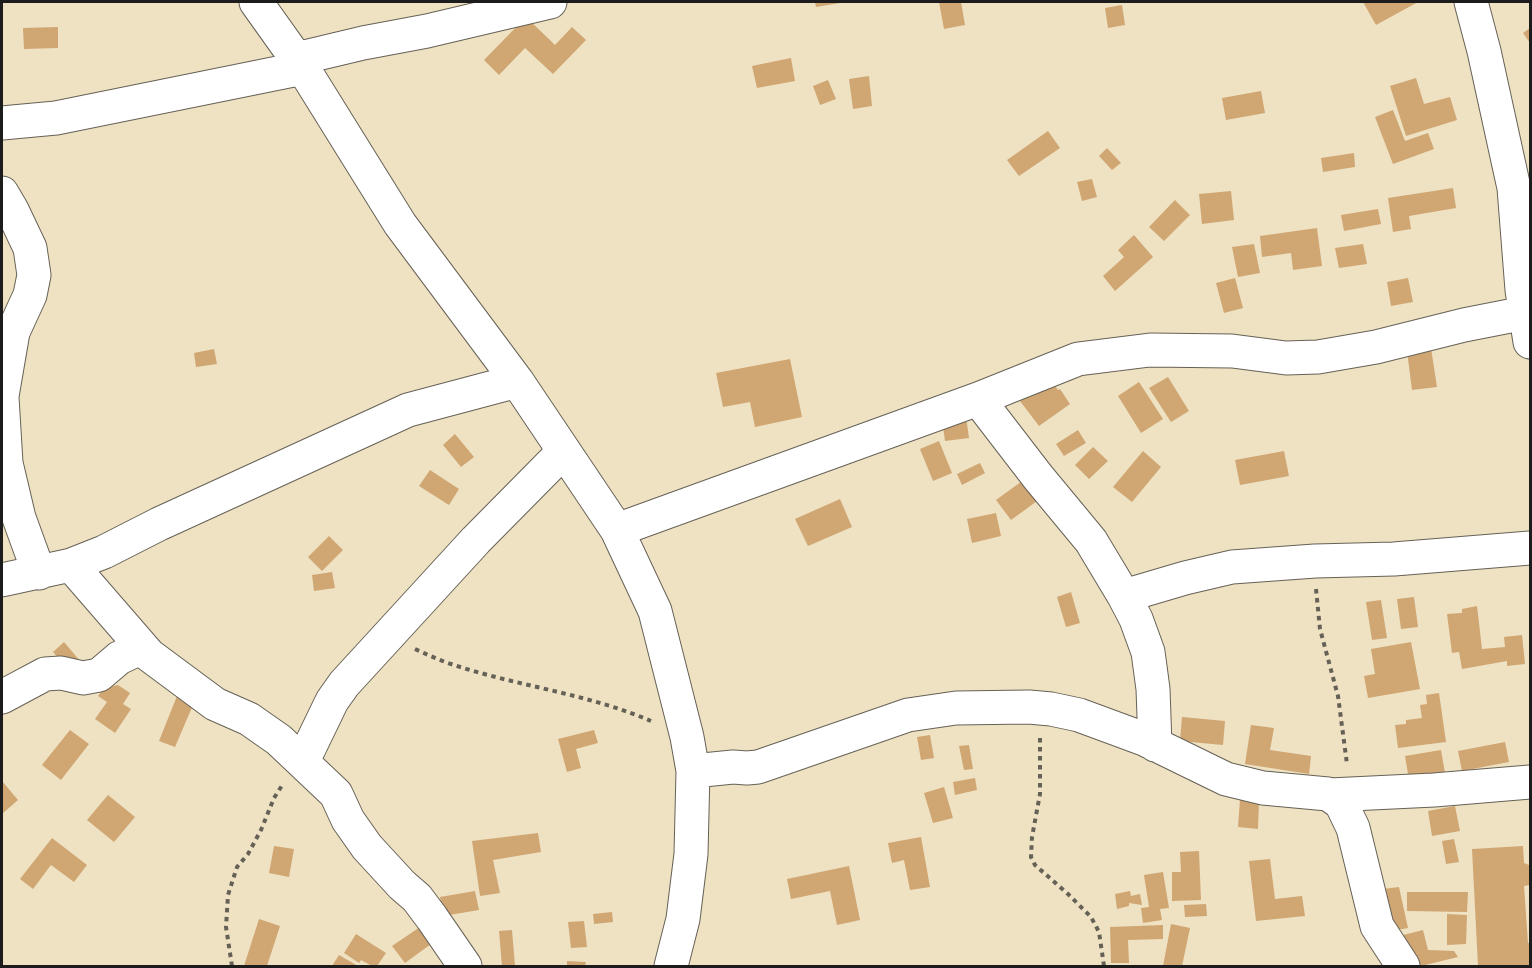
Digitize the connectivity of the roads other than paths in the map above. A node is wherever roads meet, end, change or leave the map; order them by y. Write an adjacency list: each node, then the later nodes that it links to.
1 (256, 2): 4 (street)
2 (550, 2): 4 (street)
3 (1471, 2): 7 (street)
4 (300, 64): 5 (street); 8 (street)
5 (2, 123)
6 (2, 193): 9 (street)
7 (1528, 327): 10 (street)
8 (517, 381): 11 (street); 14 (street)
9 (2, 396): 15 (street)
10 (978, 399): 12 (street); 17 (street)
11 (564, 452): 12 (street); 21 (street)
12 (617, 530): 22 (street)
13 (1530, 548): 17 (street)
14 (71, 565): 15 (street); 18 (street)
15 (39, 573): 16 (street)
16 (2, 580)
17 (1124, 596): 20 (street)
18 (142, 647): 19 (street); 21 (street)
19 (2, 697)
20 (1155, 745): 22 (street); 24 (street)
21 (303, 761): 25 (street)
22 (693, 771): 26 (street)
23 (1530, 782): 24 (street)
24 (1341, 795): 27 (street)
25 (465, 966)
26 (671, 966)
27 (1403, 966)

